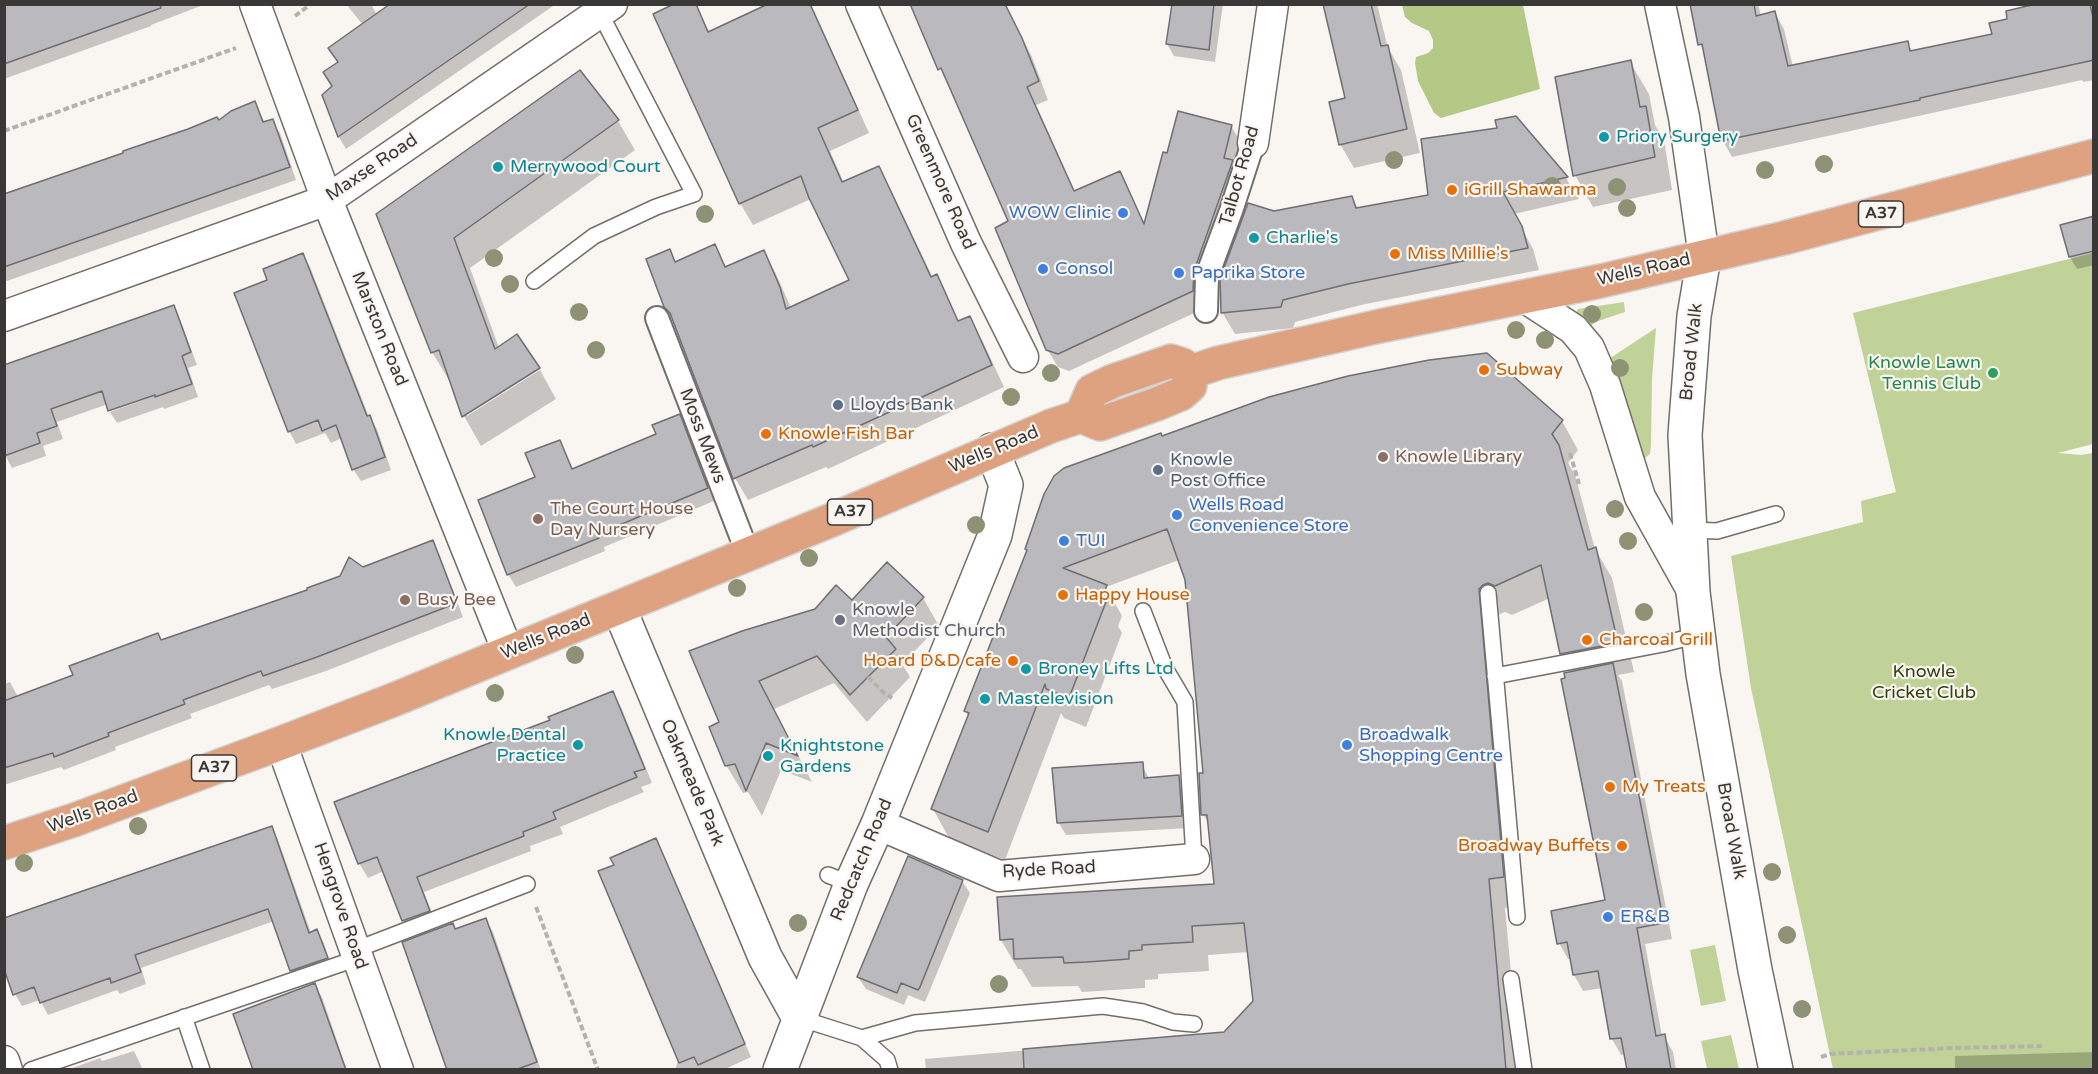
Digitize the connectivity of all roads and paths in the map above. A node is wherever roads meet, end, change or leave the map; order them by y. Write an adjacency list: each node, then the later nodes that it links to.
1 (255, 4): 6 (street, Marston Road)
2 (861, 4): 17 (street, Greenmore Road)
3 (1273, 4): 8 (street, Talbot Road)
4 (1660, 4): 11 (street)
5 (606, 9): 10 (street, Maxse Road); 12 (lane)
6 (267, 37): 7 (path); 10 (street, Marston Road)
7 (4, 131)
8 (1253, 142): 14 (street, Talbot Road)
9 (2094, 156): 11 (highway, Wells Road / A37)
10 (327, 200): 15 (street, Maxse Road); 29 (street, Marston Road)
11 (1704, 256): 13 (highway, Wells Road / A37); 22 (main road, Broad Walk)
12 (534, 281)
13 (1524, 297): 18 (highway, Wells Road / A37); 24 (street, Broad Walk)
14 (1206, 310)
15 (4, 316)
16 (657, 318): 23 (street, Moss Mews)
17 (1023, 357)
18 (992, 450): 23 (highway, Wells Road / A37); 34 (main road, Redcatch Road)
19 (1570, 453): 20 (path)
20 (1579, 484)
21 (1776, 514): 22 (lane)
22 (1688, 530): 24 (main road, Broad Walk)
23 (748, 554): 26 (highway, Wells Road / A37)
24 (1693, 592): 28 (main road, Broad Walk)
25 (1488, 593): 31 (lane)
26 (619, 608): 29 (highway, Wells Road / A37); 41 (main road, Oakmeade Park)
27 (1143, 611): 36 (lane)
28 (1698, 635): 31 (lane); 58 (main road, Broad Walk)
29 (508, 652): 33 (highway, Wells Road / A37)
30 (868, 676): 32 (path)
31 (1495, 676): 38 (lane)
32 (884, 693)
33 (281, 743): 35 (highway, Wells Road / A37); 40 (street, Hengrove Road)
34 (878, 824): 36 (street, Ryde Road); 39 (main road, Redcatch Road)
35 (4, 843)
36 (1194, 859)
37 (527, 884): 40 (lane); 54 (path)
38 (1517, 917)
39 (827, 946): 41 (main road); 44 (main road, Redcatch Road)
40 (357, 954): 43 (lane); 53 (street, Hengrove Road)
41 (765, 957): 44 (main road, Oakmeade Park)
42 (1511, 979): 57 (lane)
43 (184, 1017): 51 (lane); 52 (lane)
44 (799, 1018): 46 (lane); 55 (main road, Redcatch Road)
45 (1194, 1024): 46 (lane)
46 (862, 1038): 56 (lane)
47 (2042, 1046): 48 (path)
48 (1821, 1057)
49 (5, 1062): 50 (street)
50 (7, 1070)
51 (31, 1070)
52 (202, 1070)
53 (398, 1070)
54 (598, 1070)
55 (780, 1070)
56 (890, 1070)
57 (1524, 1070)
58 (1776, 1070)

